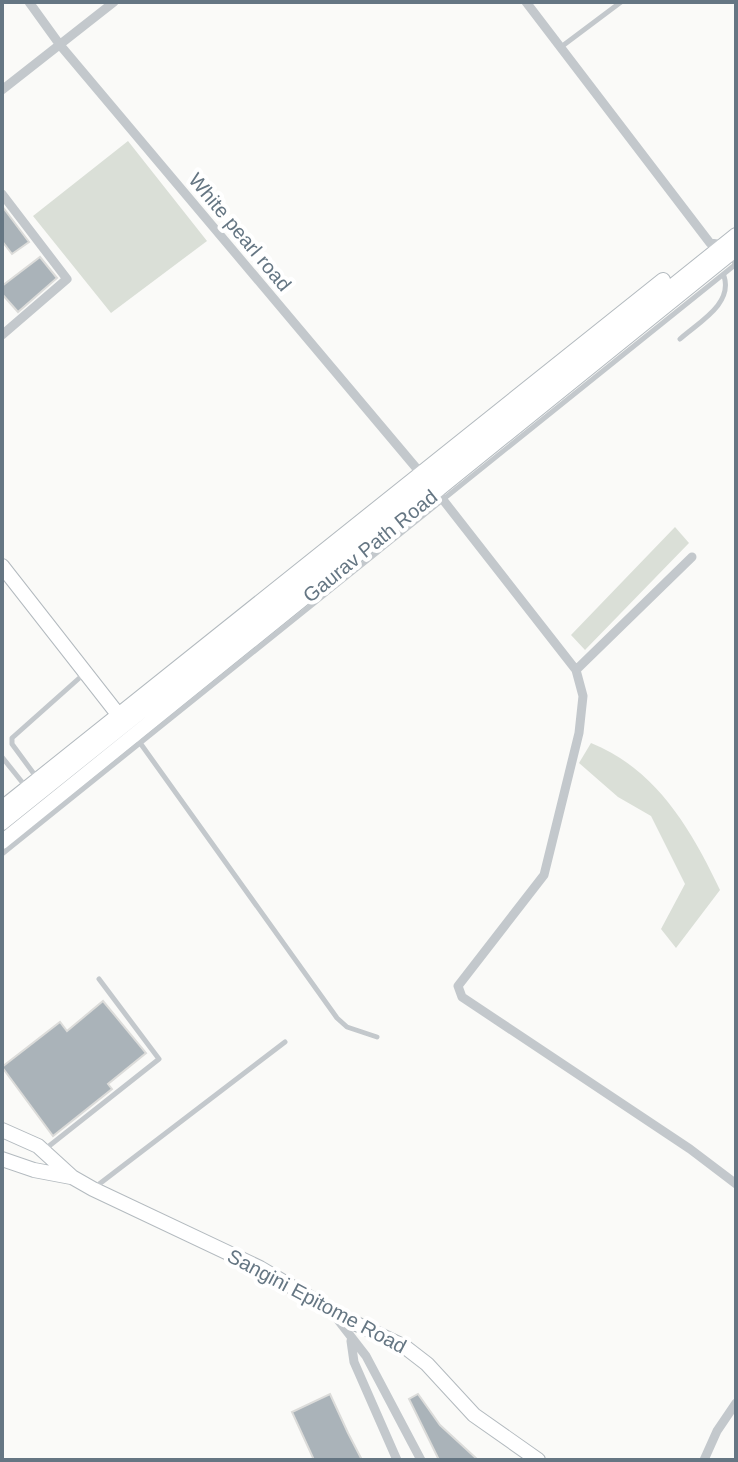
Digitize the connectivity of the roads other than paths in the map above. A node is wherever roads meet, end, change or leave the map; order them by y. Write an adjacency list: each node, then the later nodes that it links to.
1 (29, 2): 5 (street, White pearl road)
2 (114, 2): 5 (street)
3 (526, 2): 6 (street)
4 (621, 2): 6 (lane)
5 (60, 45): 7 (street); 15 (street, White pearl road)
6 (560, 48): 11 (street)
7 (2, 90)
8 (2, 194): 13 (street)
9 (736, 223): 11 (street)
10 (736, 235): 11 (street, Gaurav Path Road)
11 (729, 253): 12 (lane); 15 (street, Gaurav Path Road)
12 (724, 276): 14 (lane); 15 (lane)
13 (2, 335)
14 (680, 339)
15 (432, 487): 18 (street, White pearl road); 20 (street, Gaurav Path Road); 20 (street)
16 (692, 557): 18 (street)
17 (2, 566): 19 (street)
18 (576, 670): 34 (street)
19 (86, 673): 20 (street); 22 (lane)
20 (129, 729): 22 (street); 24 (street, Gaurav Path Road); 25 (street, Gaurav Path Road); 26 (lane); 28 (lane)
21 (2, 757): 22 (lane)
22 (32, 783): 23 (street)
23 (2, 808)
24 (2, 823)
25 (2, 842)
26 (2, 854)
27 (99, 979): 31 (lane)
28 (377, 1037)
29 (285, 1042): 35 (lane)
30 (2, 1130): 31 (street)
31 (44, 1151): 33 (street)
32 (2, 1159): 33 (street)
33 (72, 1177): 35 (street, Sangini Epitome Road)
34 (736, 1184)
35 (93, 1189): 36 (street, Sangini Epitome Road)
36 (330, 1310): 37 (street); 41 (street, Sangini Epitome Road)
37 (350, 1338): 39 (street); 40 (street)
38 (736, 1403): 42 (street)
39 (417, 1459)
40 (397, 1460)
41 (538, 1460)
42 (704, 1460)

